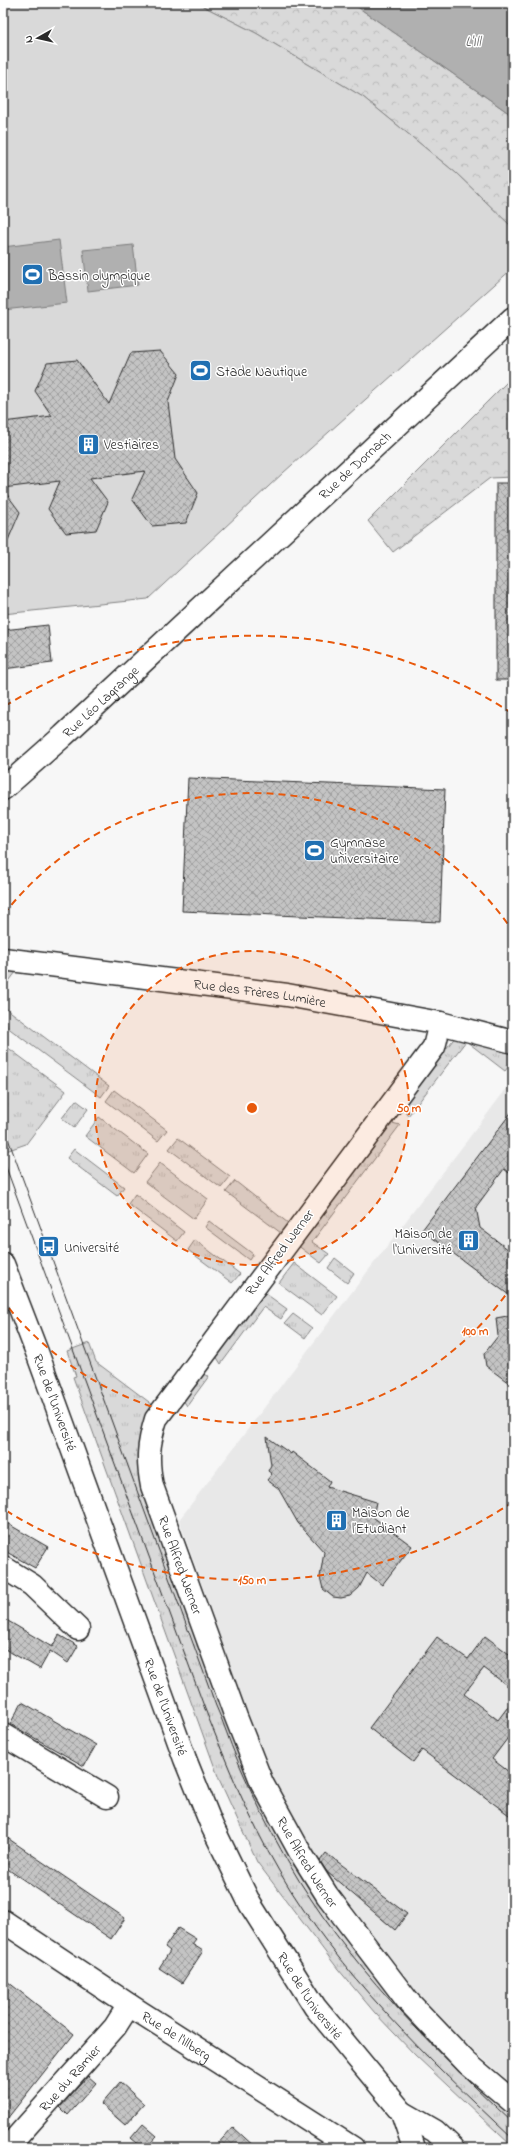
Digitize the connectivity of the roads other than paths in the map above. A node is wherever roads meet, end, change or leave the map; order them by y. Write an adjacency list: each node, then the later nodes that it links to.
1 (513, 318): 2 (street, Rue de Dornach)
2 (196, 612): 3 (street, Rue Léo Lagrange)
3 (3, 789)
4 (3, 958): 5 (street, Rue des Frères Lumière)
5 (440, 1022): 6 (street, Rue des Frères Lumière); 14 (street, Rue Alfred Werner)
6 (513, 1042)
7 (3, 1264): 15 (street, Rue de l'Université)
8 (3, 1567): 9 (street)
9 (78, 1629)
10 (3, 1736): 11 (street)
11 (107, 1797)
12 (3, 1921): 13 (street, Rue de l'Illberg)
13 (129, 2005): 16 (street, Rue du Ramier); 17 (street, Rue de l'Illberg)
14 (513, 2102)
15 (402, 2112): 18 (street, Rue de l'Université); 19 (street, Rue de l'Université)
16 (7, 2148)
17 (353, 2148)
18 (414, 2148)
19 (453, 2148)

